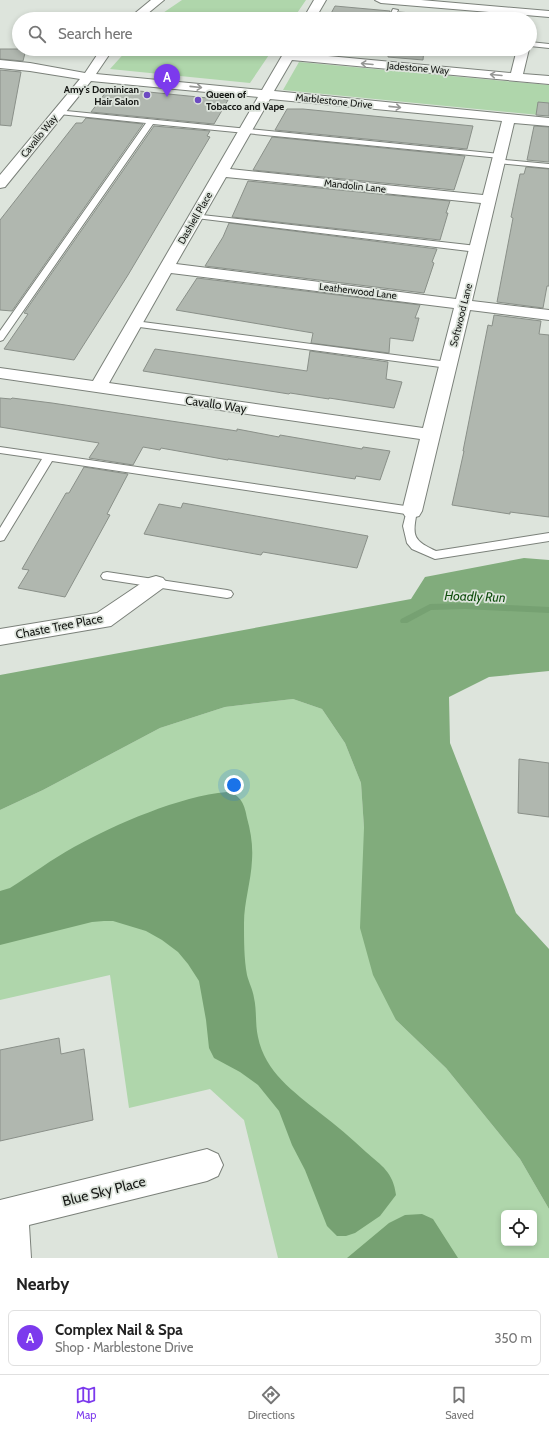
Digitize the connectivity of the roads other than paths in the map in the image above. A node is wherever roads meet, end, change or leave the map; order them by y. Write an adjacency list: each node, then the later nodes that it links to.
1 (158, 0): 5 (street)
2 (320, 0): 6 (street)
3 (381, 0): 7 (street)
4 (535, 0): 8 (street)
5 (143, 12)
6 (313, 12)
7 (487, 12)
8 (532, 12)
9 (549, 14): 10 (street)
10 (537, 16)
11 (537, 45): 12 (lane)
12 (549, 46)
13 (102, 56): 20 (street, Cavallo Way)
14 (288, 56): 23 (street, Dashiell Place)
15 (318, 56): 21 (street, Jadestone Way, one-way to 15)
16 (521, 56): 21 (street)
17 (0, 64): 19 (street, Marblestone Drive)
18 (0, 74): 19 (street, Marblestone Drive)
19 (72, 74): 20 (street, Marblestone Drive)
20 (88, 77): 23 (street, Marblestone Drive, one-way to 23); 24 (street, Cavallo Way)
21 (516, 77): 22 (street, Jadestone Way)
22 (549, 80)
23 (266, 94): 25 (street, Marblestone Drive, one-way to 25); 28 (street, Dashiell Place)
24 (59, 112): 26 (lane); 32 (street, Cavallo Way)
25 (509, 118): 27 (street, Marblestone Drive); 29 (street, Softwood Lane)
26 (151, 121): 28 (lane); 40 (lane)
27 (549, 122)
28 (245, 130): 29 (lane); 31 (street, Dashiell Place)
29 (499, 158): 30 (lane); 33 (street, Softwood Lane)
30 (549, 166)
31 (222, 172): 33 (street, Mandolin Lane); 34 (street, Dashiell Place)
32 (0, 184)
33 (489, 200): 35 (street, Softwood Lane)
34 (196, 216): 35 (lane); 36 (street, Dashiell Place)
35 (477, 249): 37 (street, Softwood Lane)
36 (167, 268): 37 (street, Leatherwood Lane); 39 (street, Dashiell Place)
37 (463, 304): 38 (street, Leatherwood Lane); 41 (street, Softwood Lane)
38 (549, 315)
39 (135, 324): 41 (lane); 43 (street, Dashiell Place)
40 (0, 338)
41 (448, 365): 44 (street, Softwood Lane)
42 (0, 373): 43 (street, Cavallo Way)
43 (98, 387): 44 (street, Cavallo Way)
44 (431, 435): 47 (street, Softwood Lane)
45 (0, 450): 46 (lane)
46 (49, 457): 47 (lane); 48 (lane)
47 (412, 512): 49 (lane)
48 (0, 537)
49 (549, 537)
50 (107, 576): 51 (lane)
51 (156, 583): 52 (lane); 53 (street, Chaste Tree Place)
52 (227, 594)
53 (0, 637)
54 (207, 1165): 55 (street, Blue Sky Place)
55 (6, 1215): 56 (street)
56 (15, 1258)

